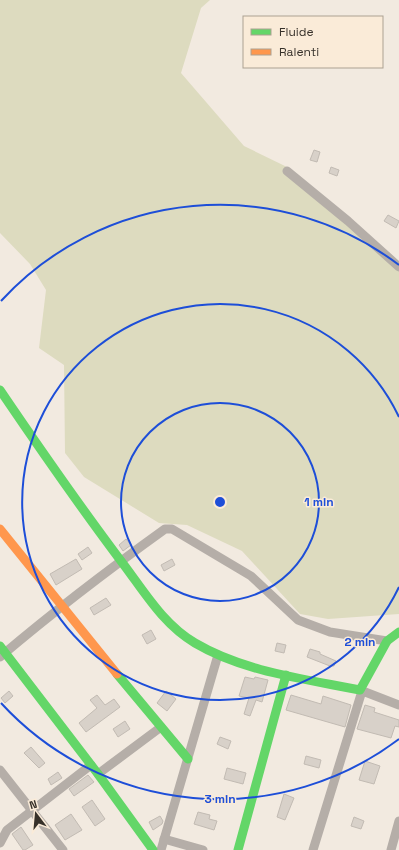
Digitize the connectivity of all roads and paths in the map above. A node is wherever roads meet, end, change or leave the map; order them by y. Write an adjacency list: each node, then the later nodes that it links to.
1 (287, 171): 2 (street)
2 (399, 267)
3 (0, 390): 5 (street)
4 (0, 529): 6 (street)
5 (121, 560): 6 (street); 8 (street); 10 (street)
6 (61, 606): 9 (street); 14 (street)
7 (399, 632): 8 (street)
8 (387, 641): 12 (street)
9 (2, 652): 16 (street)
10 (218, 655): 11 (street); 15 (street)
11 (286, 675): 12 (street); 27 (street)
12 (360, 690): 13 (street); 28 (street)
13 (399, 705)
14 (161, 727): 15 (street); 18 (street)
15 (188, 759): 21 (street)
16 (91, 765): 18 (street); 19 (street)
17 (0, 770): 19 (street)
18 (98, 774): 24 (street)
19 (32, 810): 22 (street); 23 (street)
20 (399, 820): 29 (street)
21 (164, 838): 25 (street); 26 (street)
22 (0, 843)
23 (63, 850)
24 (153, 850)
25 (161, 850)
26 (203, 850)
27 (238, 850)
28 (313, 850)
29 (391, 850)

